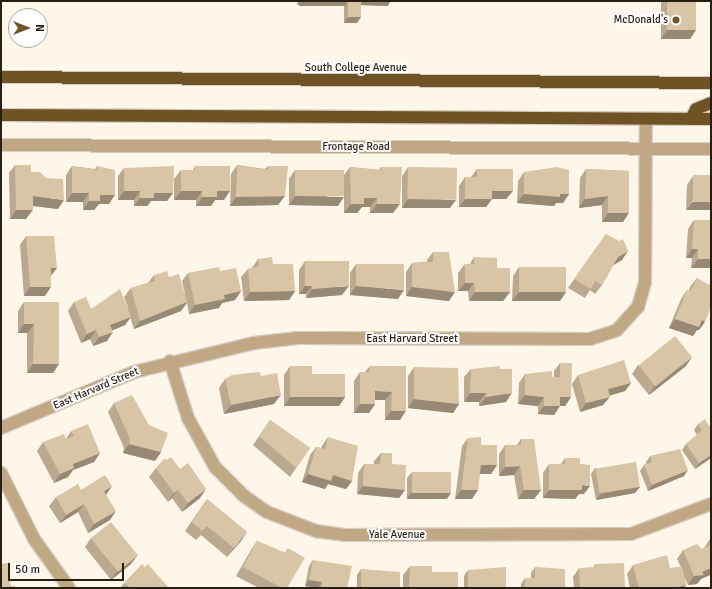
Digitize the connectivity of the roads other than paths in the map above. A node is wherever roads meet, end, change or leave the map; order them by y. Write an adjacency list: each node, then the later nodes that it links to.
1 (1, 77): 2 (highway, South College Avenue)
2 (711, 83)
3 (711, 103): 6 (highway)
4 (1, 115): 5 (highway)
5 (646, 119): 6 (highway); 9 (street, East Harvard Street)
6 (691, 119): 7 (highway)
7 (711, 119)
8 (1, 145): 9 (street, Frontage Road)
9 (646, 148): 10 (street, Frontage Road); 11 (street, East Harvard Street)
10 (711, 149)
11 (170, 361): 12 (street, East Harvard Street); 14 (street, Yale Avenue)
12 (1, 428)
13 (1, 473): 15 (street)
14 (711, 504)
15 (69, 588)

